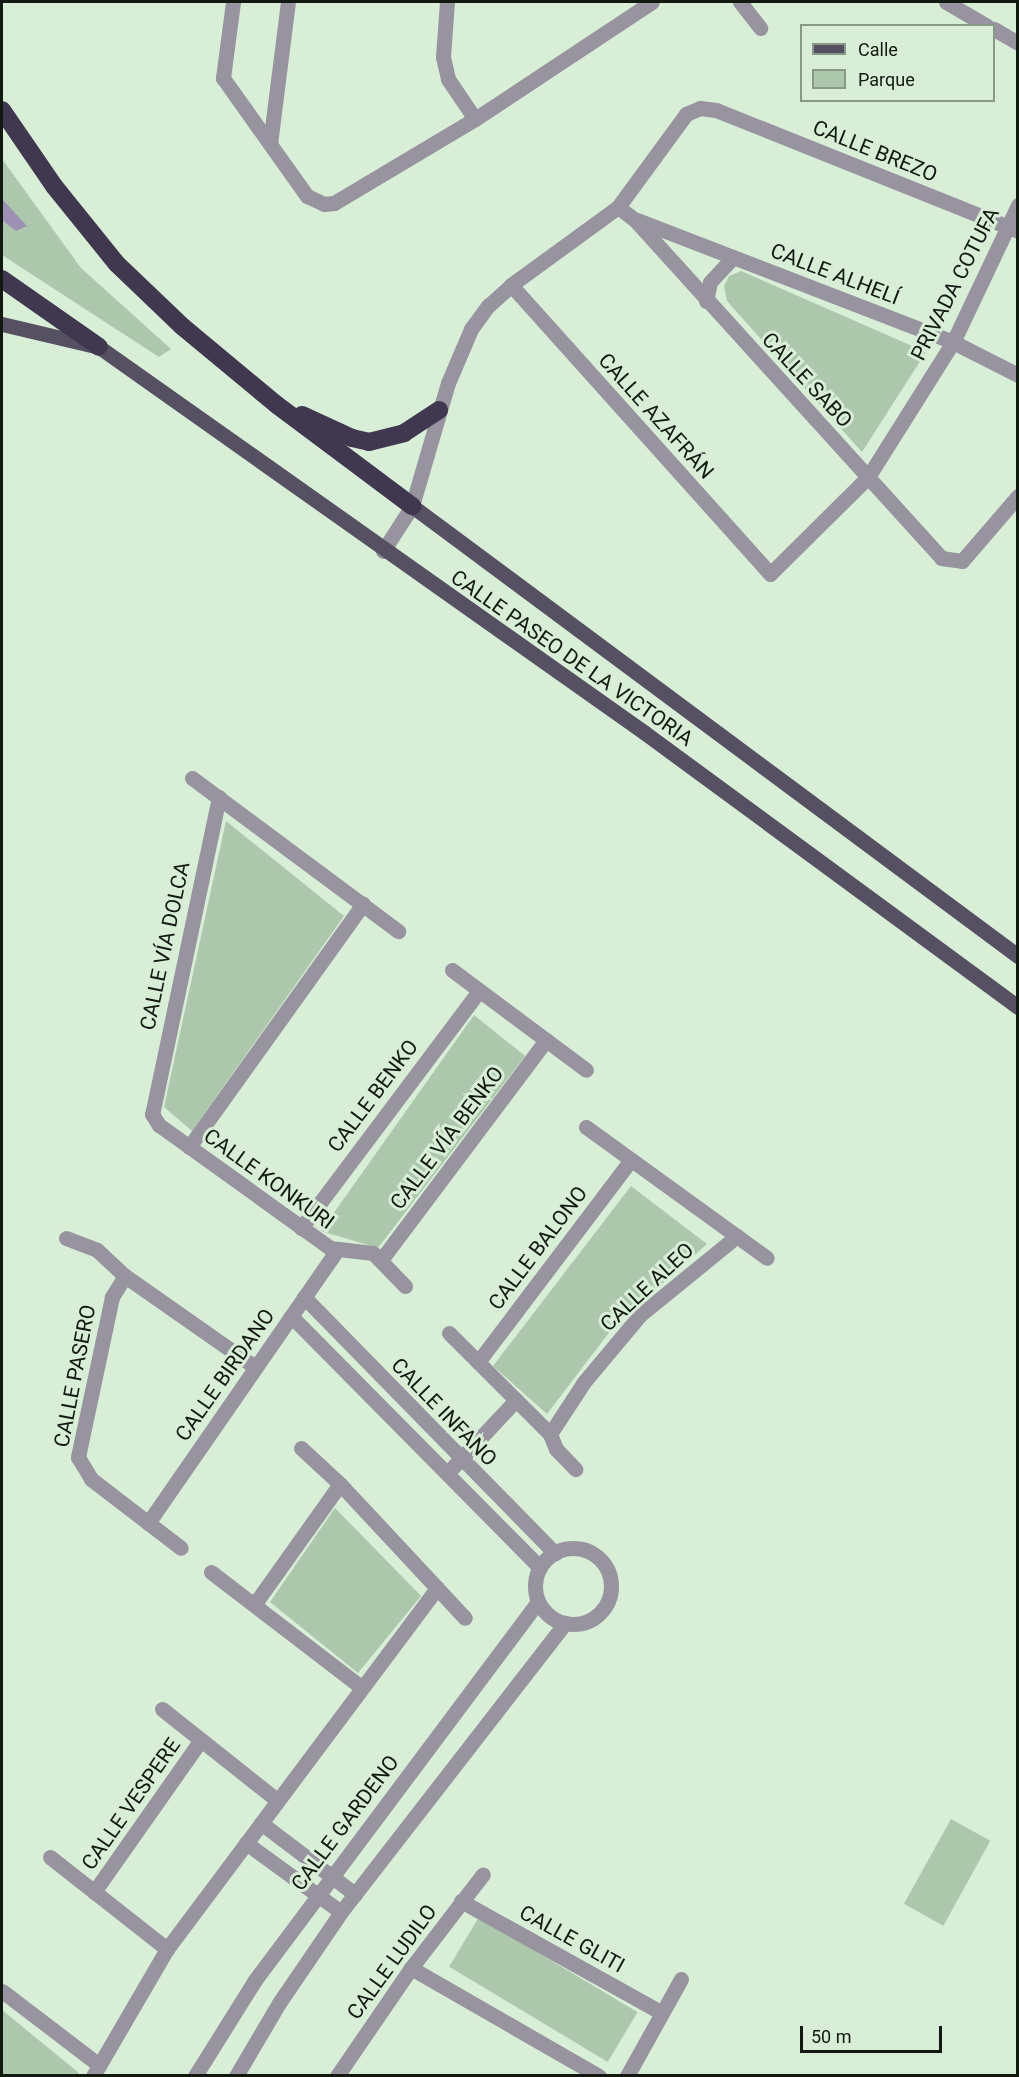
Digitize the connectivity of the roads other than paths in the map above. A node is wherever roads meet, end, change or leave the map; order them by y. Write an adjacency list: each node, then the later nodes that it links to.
1 (233, 2): 13 (street)
2 (288, 2): 13 (street)
3 (447, 2): 12 (street)
4 (652, 2): 12 (street)
5 (740, 2): 8 (street)
6 (946, 2): 7 (street)
7 (984, 24)
8 (760, 28)
9 (995, 30): 10 (street)
10 (1017, 43)
11 (2, 110): 26 (highway)
12 (476, 119): 13 (street)
13 (270, 144)
14 (1017, 205): 17 (street, PRIVADA COTUFA)
15 (618, 207): 16 (street, CALLE SABO); 17 (street, CALLE BREZO); 20 (street)
16 (635, 220): 18 (street, CALLE ALHELÍ); 21 (street, CALLE SABO)
17 (1012, 228): 23 (street, PRIVADA COTUFA)
18 (733, 257): 21 (street); 23 (street, CALLE ALHELÍ)
19 (2, 279): 24 (highway)
20 (511, 285): 27 (street); 32 (street, CALLE AZAFRÁN)
21 (706, 301): 28 (street, CALLE SABO)
22 (2, 324): 24 (main road)
23 (953, 342): 25 (street, CALLE ALHELÍ); 28 (street, PRIVADA COTUFA)
24 (99, 347): 31 (main road, CALLE PASEO DE LA VICTORIA)
25 (1017, 375)
26 (277, 405): 27 (highway); 30 (highway)
27 (440, 410): 30 (street)
28 (868, 477): 29 (street, CALLE SABO); 32 (street, PRIVADA COTUFA)
29 (1017, 496)
30 (412, 506): 31 (street); 37 (main road, CALLE PASEO DE LA VICTORIA)
31 (383, 551): 40 (main road, CALLE PASEO DE LA VICTORIA)
32 (770, 574)
33 (192, 778): 34 (street)
34 (219, 797): 35 (street); 43 (street, CALLE VÍA DOLCA)
35 (363, 904): 36 (street); 45 (street)
36 (398, 931)
37 (1017, 956)
38 (452, 970): 39 (street)
39 (479, 991): 41 (street); 47 (street, CALLE BENKO)
40 (1017, 1007)
41 (546, 1040): 42 (street); 52 (street, CALLE VÍA BENKO)
42 (586, 1070)
43 (152, 1103): 45 (street, CALLE KONKURI)
44 (586, 1127): 46 (street)
45 (189, 1147): 47 (street, CALLE KONKURI)
46 (631, 1160): 48 (street); 58 (street, CALLE BALONO)
47 (301, 1228): 50 (street, CALLE KONKURI)
48 (737, 1236): 51 (street); 61 (street, CALLE ALEO)
49 (66, 1238): 53 (street)
50 (336, 1251): 52 (street, CALLE KONKURI); 55 (street, CALLE BIRDANO)
51 (767, 1258)
52 (381, 1260): 54 (street, CALLE KONKURI)
53 (125, 1276): 59 (street); 67 (street, CALLE PASERO)
54 (405, 1286)
55 (304, 1297): 56 (street, CALLE BIRDANO); 63 (street, CALLE INFANO)
56 (291, 1316): 59 (street, CALLE BIRDANO); 65 (street, CALLE INFANO)
57 (449, 1333): 58 (street)
58 (478, 1362): 60 (street)
59 (255, 1367): 67 (street, CALLE BIRDANO)
60 (516, 1400): 61 (street); 63 (street)
61 (550, 1434): 64 (street)
62 (301, 1448): 66 (street)
63 (461, 1460): 65 (street); 69 (street, CALLE INFANO)
64 (575, 1469)
65 (447, 1473): 70 (street, CALLE INFANO)
66 (340, 1484): 72 (street); 74 (street)
67 (148, 1523): 68 (street, CALLE PASERO)
68 (181, 1548)
69 (555, 1553): 70 (street); 76 (street)
70 (540, 1568): 73 (street)
71 (211, 1572): 74 (street)
72 (437, 1588): 75 (street); 77 (street)
73 (538, 1602): 76 (street); 85 (street, CALLE GARDENO)
74 (254, 1605): 77 (street)
75 (465, 1618)
76 (565, 1623): 87 (street)
77 (362, 1688): 80 (street)
78 (162, 1709): 79 (street, CALLE VESPERE)
79 (201, 1740): 80 (street, CALLE VESPERE); 86 (street, CALLE VESPERE)
80 (277, 1800): 81 (street)
81 (261, 1823): 82 (street); 85 (street)
82 (246, 1843): 88 (street); 91 (street)
83 (50, 1857): 86 (street, CALLE VESPERE)
84 (483, 1874): 89 (street, CALLE LUDILO)
85 (331, 1876): 87 (street); 88 (street, CALLE GARDENO)
86 (94, 1892): 91 (street, CALLE VESPERE)
87 (355, 1894): 90 (street)
88 (318, 1895): 90 (street); 97 (street, CALLE GARDENO)
89 (461, 1901): 92 (street, CALLE LUDILO); 95 (street, CALLE GLITI)
90 (341, 1912): 98 (street)
91 (168, 1949): 96 (street)
92 (411, 1968): 99 (street, CALLE LUDILO); 100 (street)
93 (681, 1979): 95 (street)
94 (2, 1990): 96 (street)
95 (662, 2013): 101 (street)
96 (96, 2070)
97 (195, 2076)
98 (236, 2076)
99 (338, 2076)
100 (599, 2076)
101 (627, 2076)

